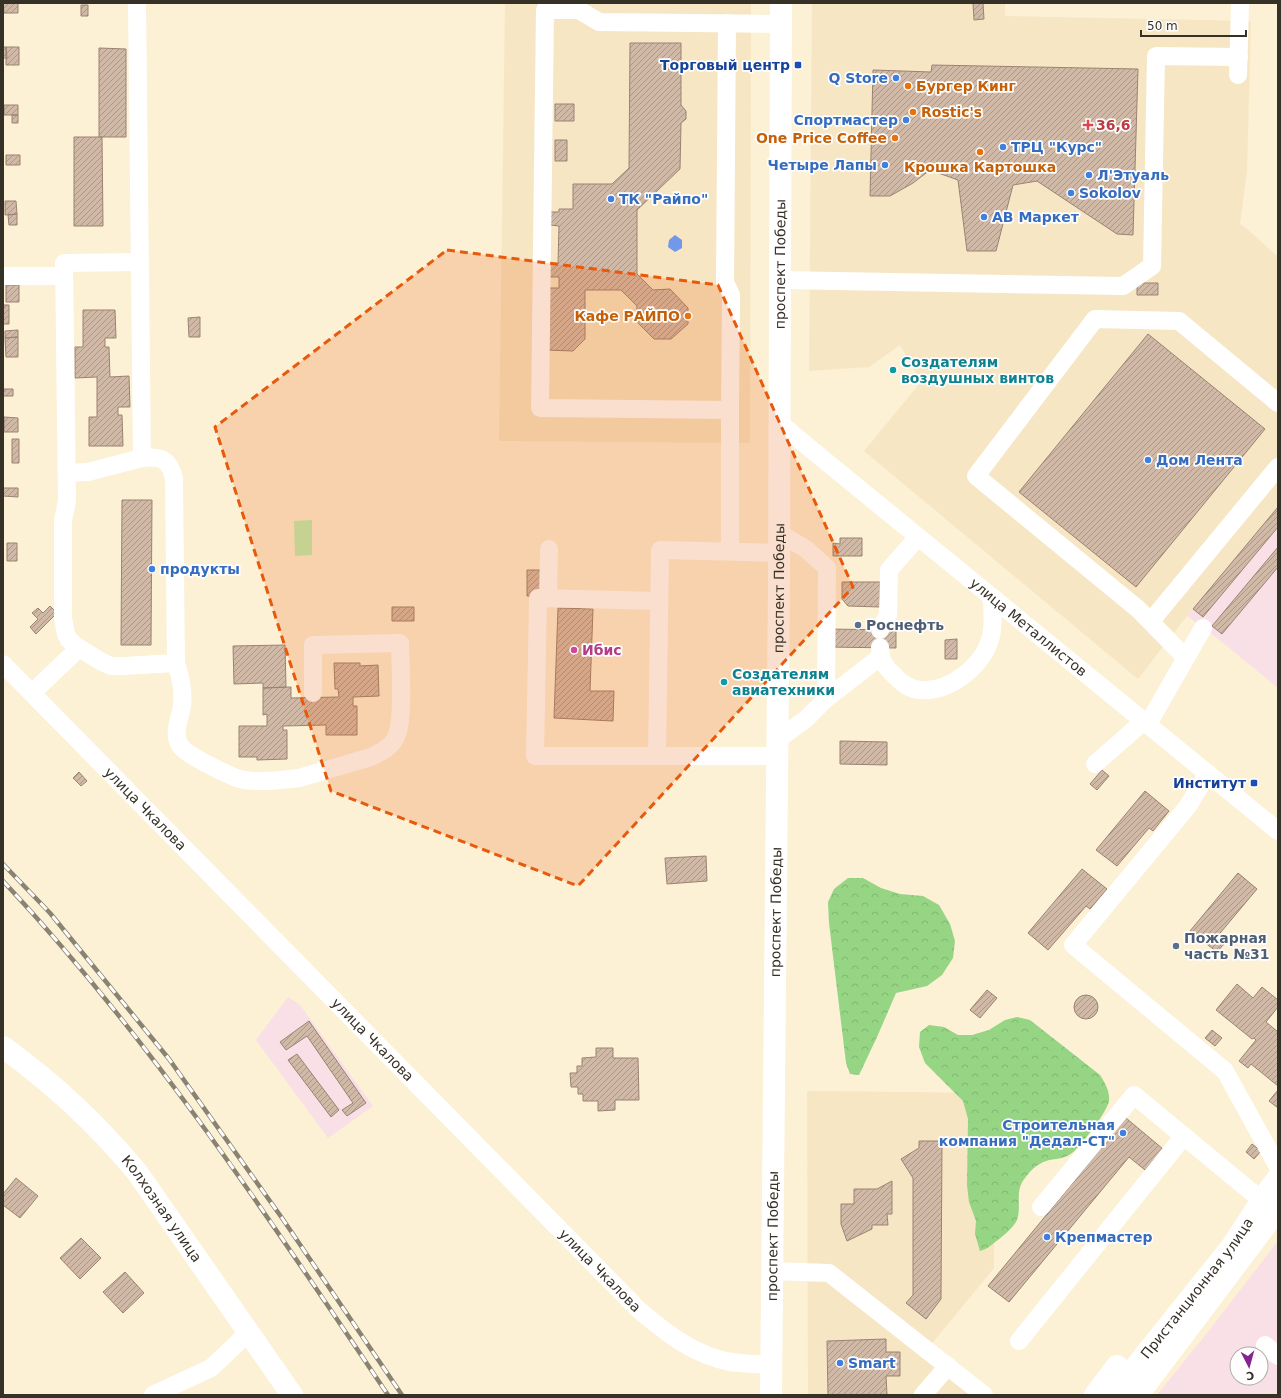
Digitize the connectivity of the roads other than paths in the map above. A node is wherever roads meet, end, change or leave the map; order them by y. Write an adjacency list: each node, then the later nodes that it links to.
1 (137, 3): 7 (street)
2 (1240, 3): 5 (street)
3 (781, 14): 4 (street); 10 (main road, проспект Победы)
4 (727, 23): 12 (street); 12 (street)
5 (1239, 57): 6 (street); 10 (street)
6 (1238, 75)
7 (139, 262): 9 (street); 14 (street)
8 (3, 276): 9 (street)
9 (64, 276): 16 (street)
10 (780, 280): 13 (main road, проспект Победы)
11 (1278, 403): 24 (street)
12 (730, 410): 20 (street)
13 (779, 422): 17 (street, улица Металлистов); 18 (main road, проспект Победы)
14 (142, 458): 16 (street); 29 (street)
15 (1278, 467): 24 (street)
16 (67, 473): 27 (street)
17 (918, 537): 21 (street, улица Металлистов); 26 (street)
18 (779, 543): 20 (street); 33 (street); 35 (main road, проспект Победы)
19 (549, 549): 22 (street)
20 (730, 551): 23 (street)
21 (992, 597): 33 (street); 34 (street, улица Металлистов)
22 (548, 598): 23 (street); 36 (street)
23 (659, 601): 36 (street)
24 (1151, 621): 28 (street)
25 (1203, 628): 28 (street)
26 (880, 630)
27 (79, 648): 29 (street); 31 (street)
28 (1186, 658): 34 (street)
29 (176, 663): 32 (street)
30 (3, 664): 31 (street, улица Чкалова)
31 (32, 693): 48 (street, улица Чкалова)
32 (313, 694)
33 (826, 699): 35 (street)
34 (1146, 722): 37 (street); 38 (street, улица Металлистов)
35 (777, 748): 36 (street); 45 (main road, проспект Победы)
36 (657, 756)
37 (1095, 764)
38 (1208, 773): 39 (street, улица Металлистов); 42 (street)
39 (1278, 831)
40 (3, 1047): 46 (main road, Колхозная улица)
41 (1184, 1136): 43 (street); 44 (street); 47 (street)
42 (1278, 1167)
43 (1271, 1194): 55 (main road); 56 (main road, Пристанционная улица); 57 (main road, Пристанционная улица)
44 (1040, 1207)
45 (771, 1271): 48 (main road, проспект Победы); 49 (street)
46 (248, 1332): 51 (street); 52 (main road, Колхозная улица)
47 (1019, 1341)
48 (771, 1365): 53 (main road, проспект Победы)
49 (948, 1366): 50 (street); 54 (street)
50 (979, 1393)
51 (153, 1395)
52 (292, 1395)
53 (771, 1395)
54 (923, 1395)
55 (1095, 1395)
56 (1113, 1395)
57 (1138, 1395)

